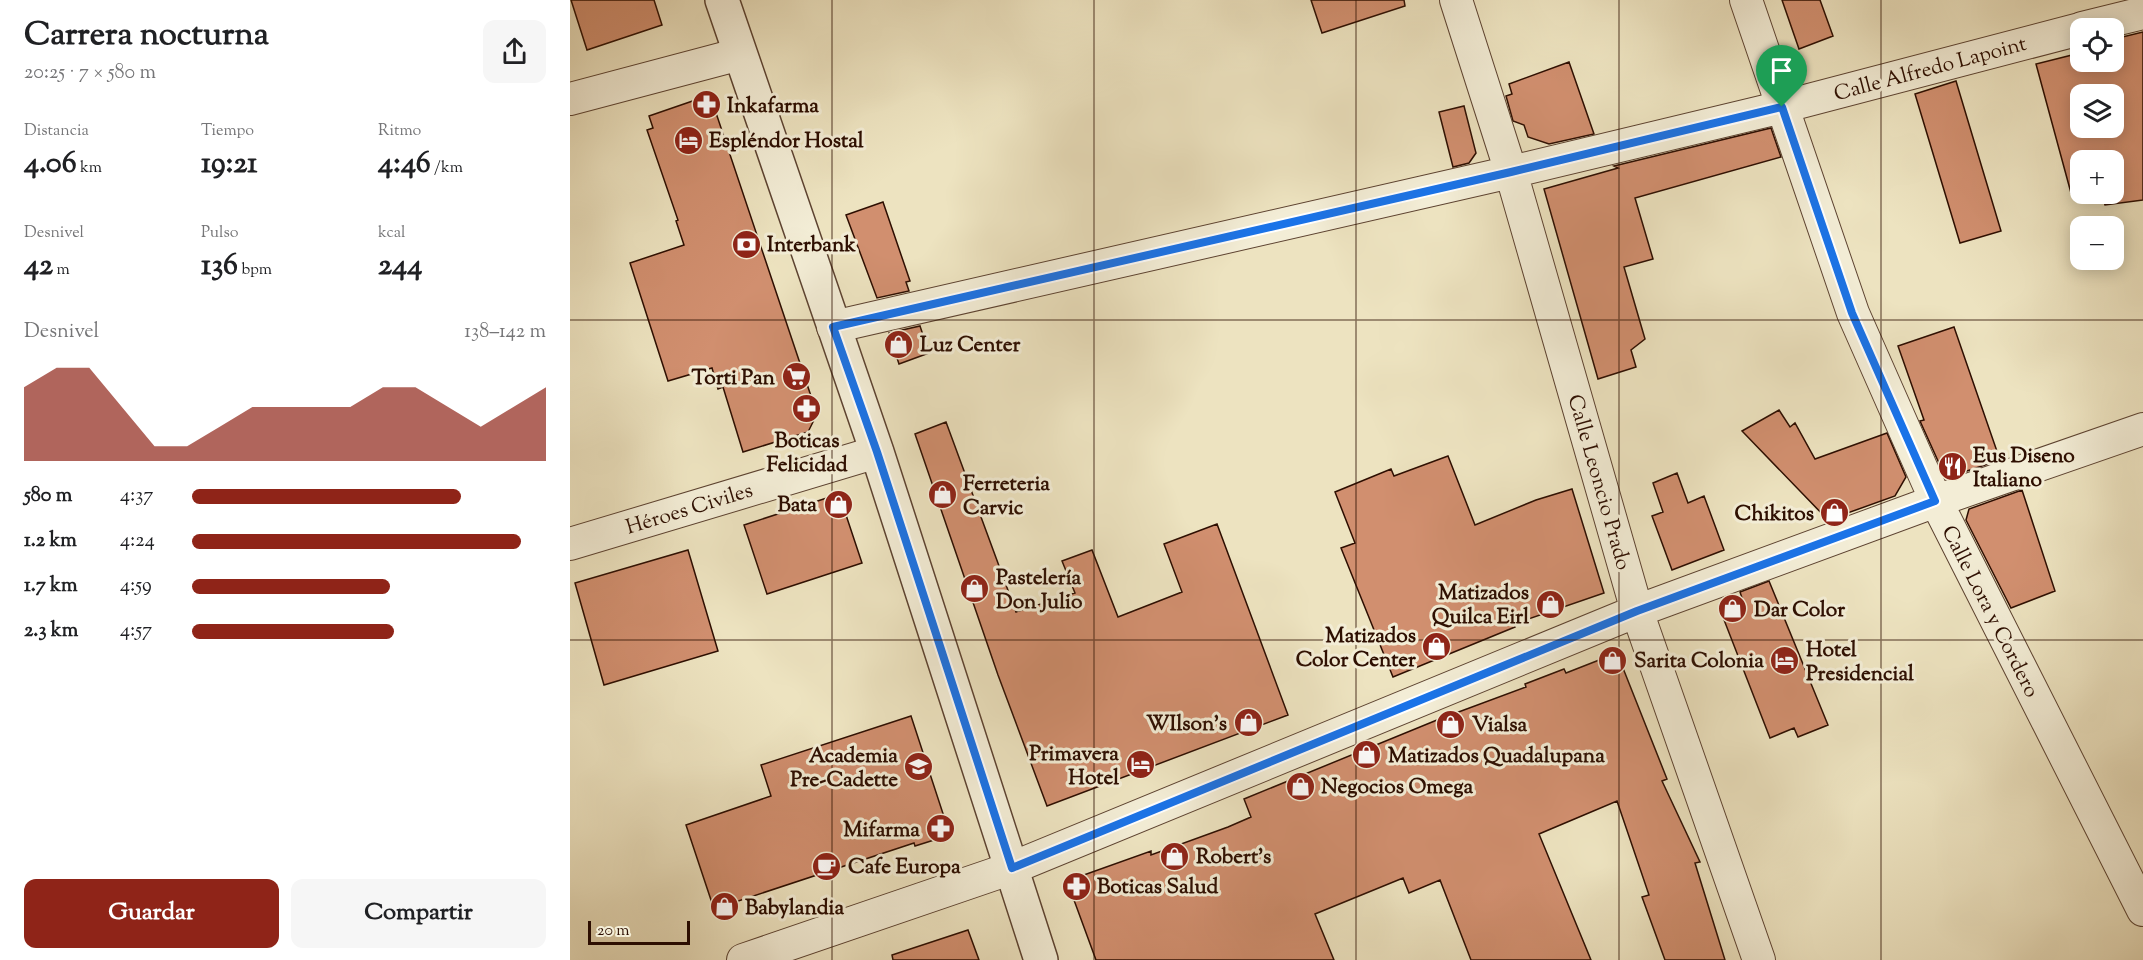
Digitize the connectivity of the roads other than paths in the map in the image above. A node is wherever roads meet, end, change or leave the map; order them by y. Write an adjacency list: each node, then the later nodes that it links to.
1 (722, 0): 7 (street)
2 (1456, 0): 10 (street, Calle Leoncio Prado)
3 (1746, 0): 9 (street, Calle Lora y Cordero)
4 (2143, 13): 5 (street, Calle Alfredo Lapoint)
5 (2124, 18)
6 (2070, 32): 9 (street, Calle Alfredo Lapoint)
7 (740, 54): 8 (street); 11 (street)
8 (570, 99)
9 (1782, 107): 10 (street, Calle Alfredo Lapoint); 14 (street, Calle Lora y Cordero)
10 (1511, 172): 11 (street, Calle Alfredo Lapoint); 16 (street, Calle Leoncio Prado)
11 (833, 327): 13 (street)
12 (2143, 429): 14 (street)
13 (877, 452): 15 (street, Héroes Civiles); 17 (street)
14 (1935, 501): 16 (street); 18 (street, Calle Lora y Cordero)
15 (570, 544)
16 (1637, 611): 17 (street); 21 (street, Calle Leoncio Prado)
17 (1012, 868): 19 (street); 20 (street)
18 (2143, 910)
19 (743, 960)
20 (1041, 960)
21 (1759, 960)

